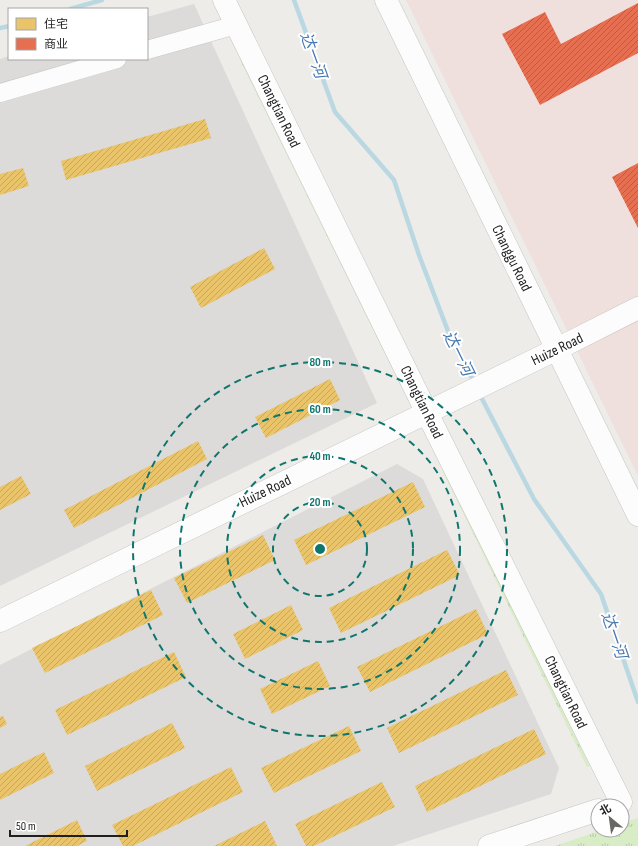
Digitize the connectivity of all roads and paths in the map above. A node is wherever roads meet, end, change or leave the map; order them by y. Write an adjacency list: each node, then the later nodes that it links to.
1 (224, 0): 3 (street, Changtian Road)
2 (386, 0): 8 (street, Changgu Road)
3 (236, 24): 4 (street); 9 (street, Changtian Road)
4 (148, 50)
5 (114, 60): 6 (street)
6 (0, 93)
7 (638, 308): 8 (street, Huize Road)
8 (556, 349): 9 (street, Huize Road); 10 (street, Changgu Road)
9 (427, 413): 11 (street, Huize Road); 12 (street, Changtian Road)
10 (638, 515)
11 (0, 621)
12 (621, 798)
13 (590, 813): 14 (street)
14 (489, 846)

